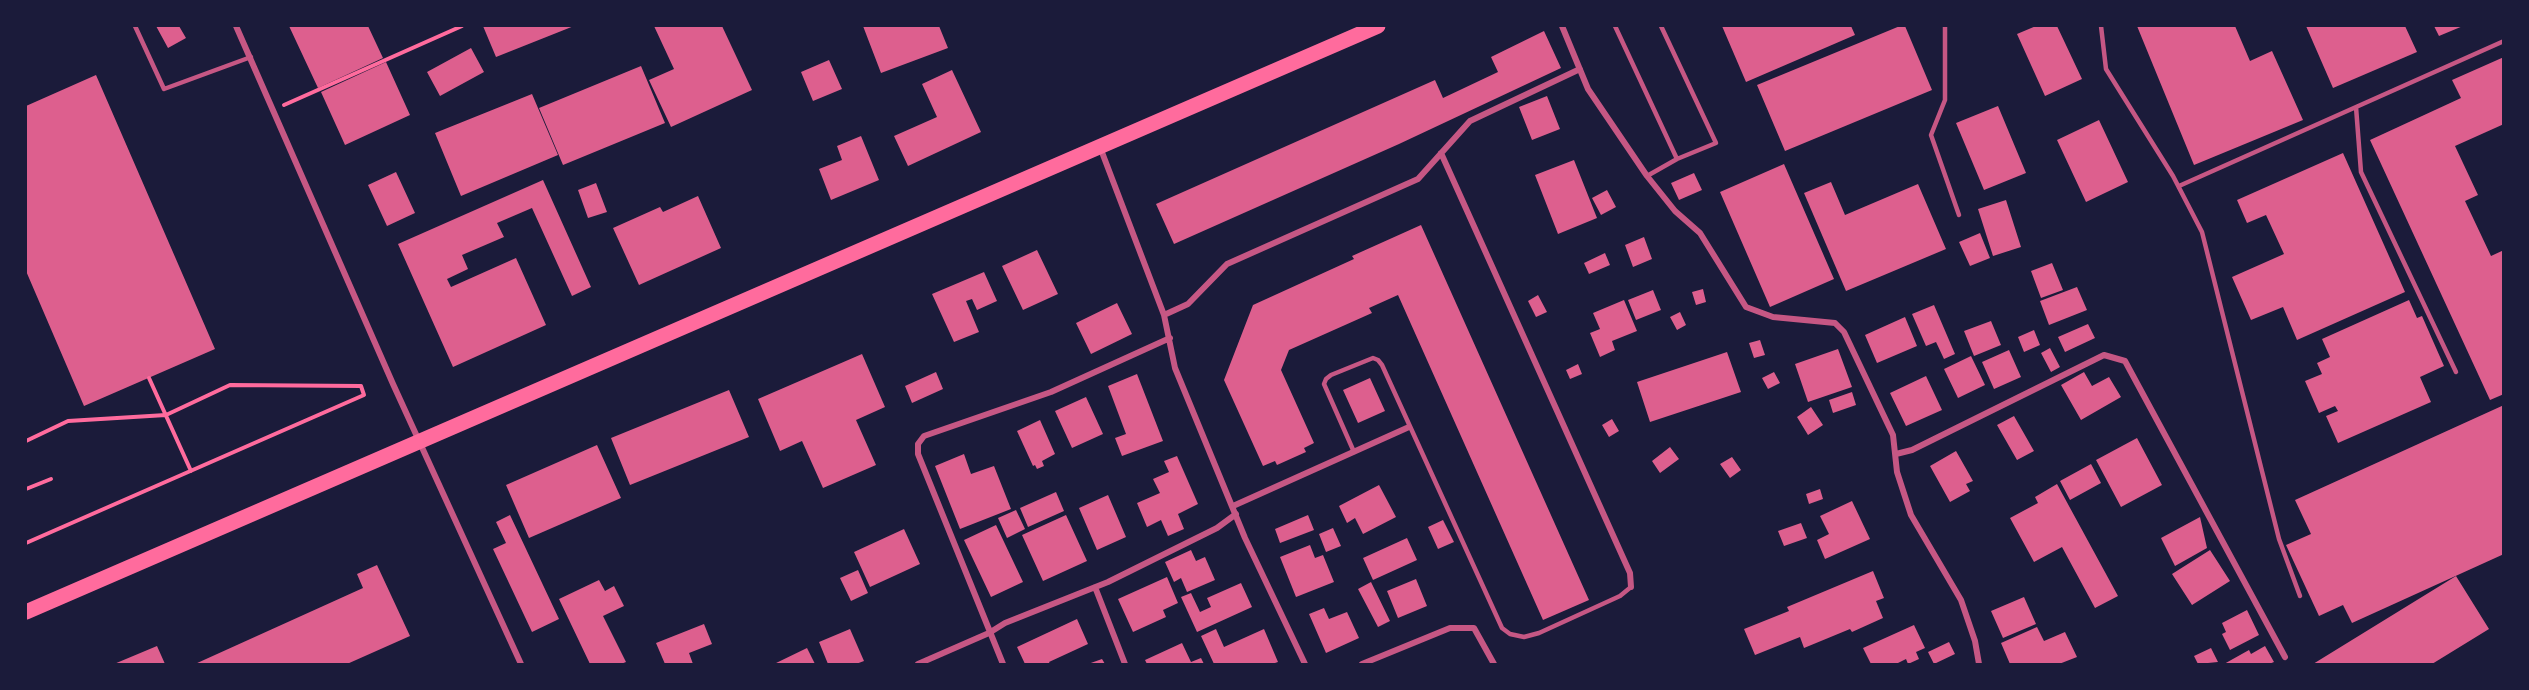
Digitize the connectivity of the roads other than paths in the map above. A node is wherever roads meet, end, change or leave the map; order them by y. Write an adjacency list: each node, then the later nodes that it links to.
1 (135, 26): 10 (lane)
2 (236, 26): 10 (street)
3 (1378, 26): 13 (main road)
4 (1562, 26): 11 (street)
5 (1615, 26): 15 (lane)
6 (1661, 26): 15 (lane)
7 (1945, 26): 18 (lane)
8 (2101, 26): 17 (lane)
9 (2504, 41): 12 (lane)
10 (251, 57): 23 (street)
11 (1580, 69): 14 (street); 16 (street)
12 (2356, 107): 17 (lane); 21 (lane)
13 (1100, 146): 19 (street); 23 (main road)
14 (1441, 153): 19 (street); 29 (street)
15 (1677, 159): 16 (lane)
16 (1647, 176): 25 (street)
17 (2179, 186): 30 (lane)
18 (1959, 214)
19 (1164, 315): 20 (street)
20 (1170, 338): 26 (street); 32 (street)
21 (2456, 372)
22 (1409, 427): 24 (street); 24 (lane); 29 (lane)
23 (420, 442): 31 (main road); 34 (street)
24 (1354, 452): 26 (street)
25 (1896, 454): 33 (street); 41 (street)
26 (1233, 506): 27 (street)
27 (1236, 514): 28 (street); 38 (street)
28 (1095, 587): 32 (street); 37 (street)
29 (1631, 587)
30 (2300, 596)
31 (26, 612)
32 (989, 633): 35 (street); 36 (street)
33 (2285, 657)
34 (521, 664)
35 (918, 664)
36 (1003, 664)
37 (1125, 664)
38 (1305, 664)
39 (1362, 664): 40 (street)
40 (1494, 664)
41 (1979, 664)

